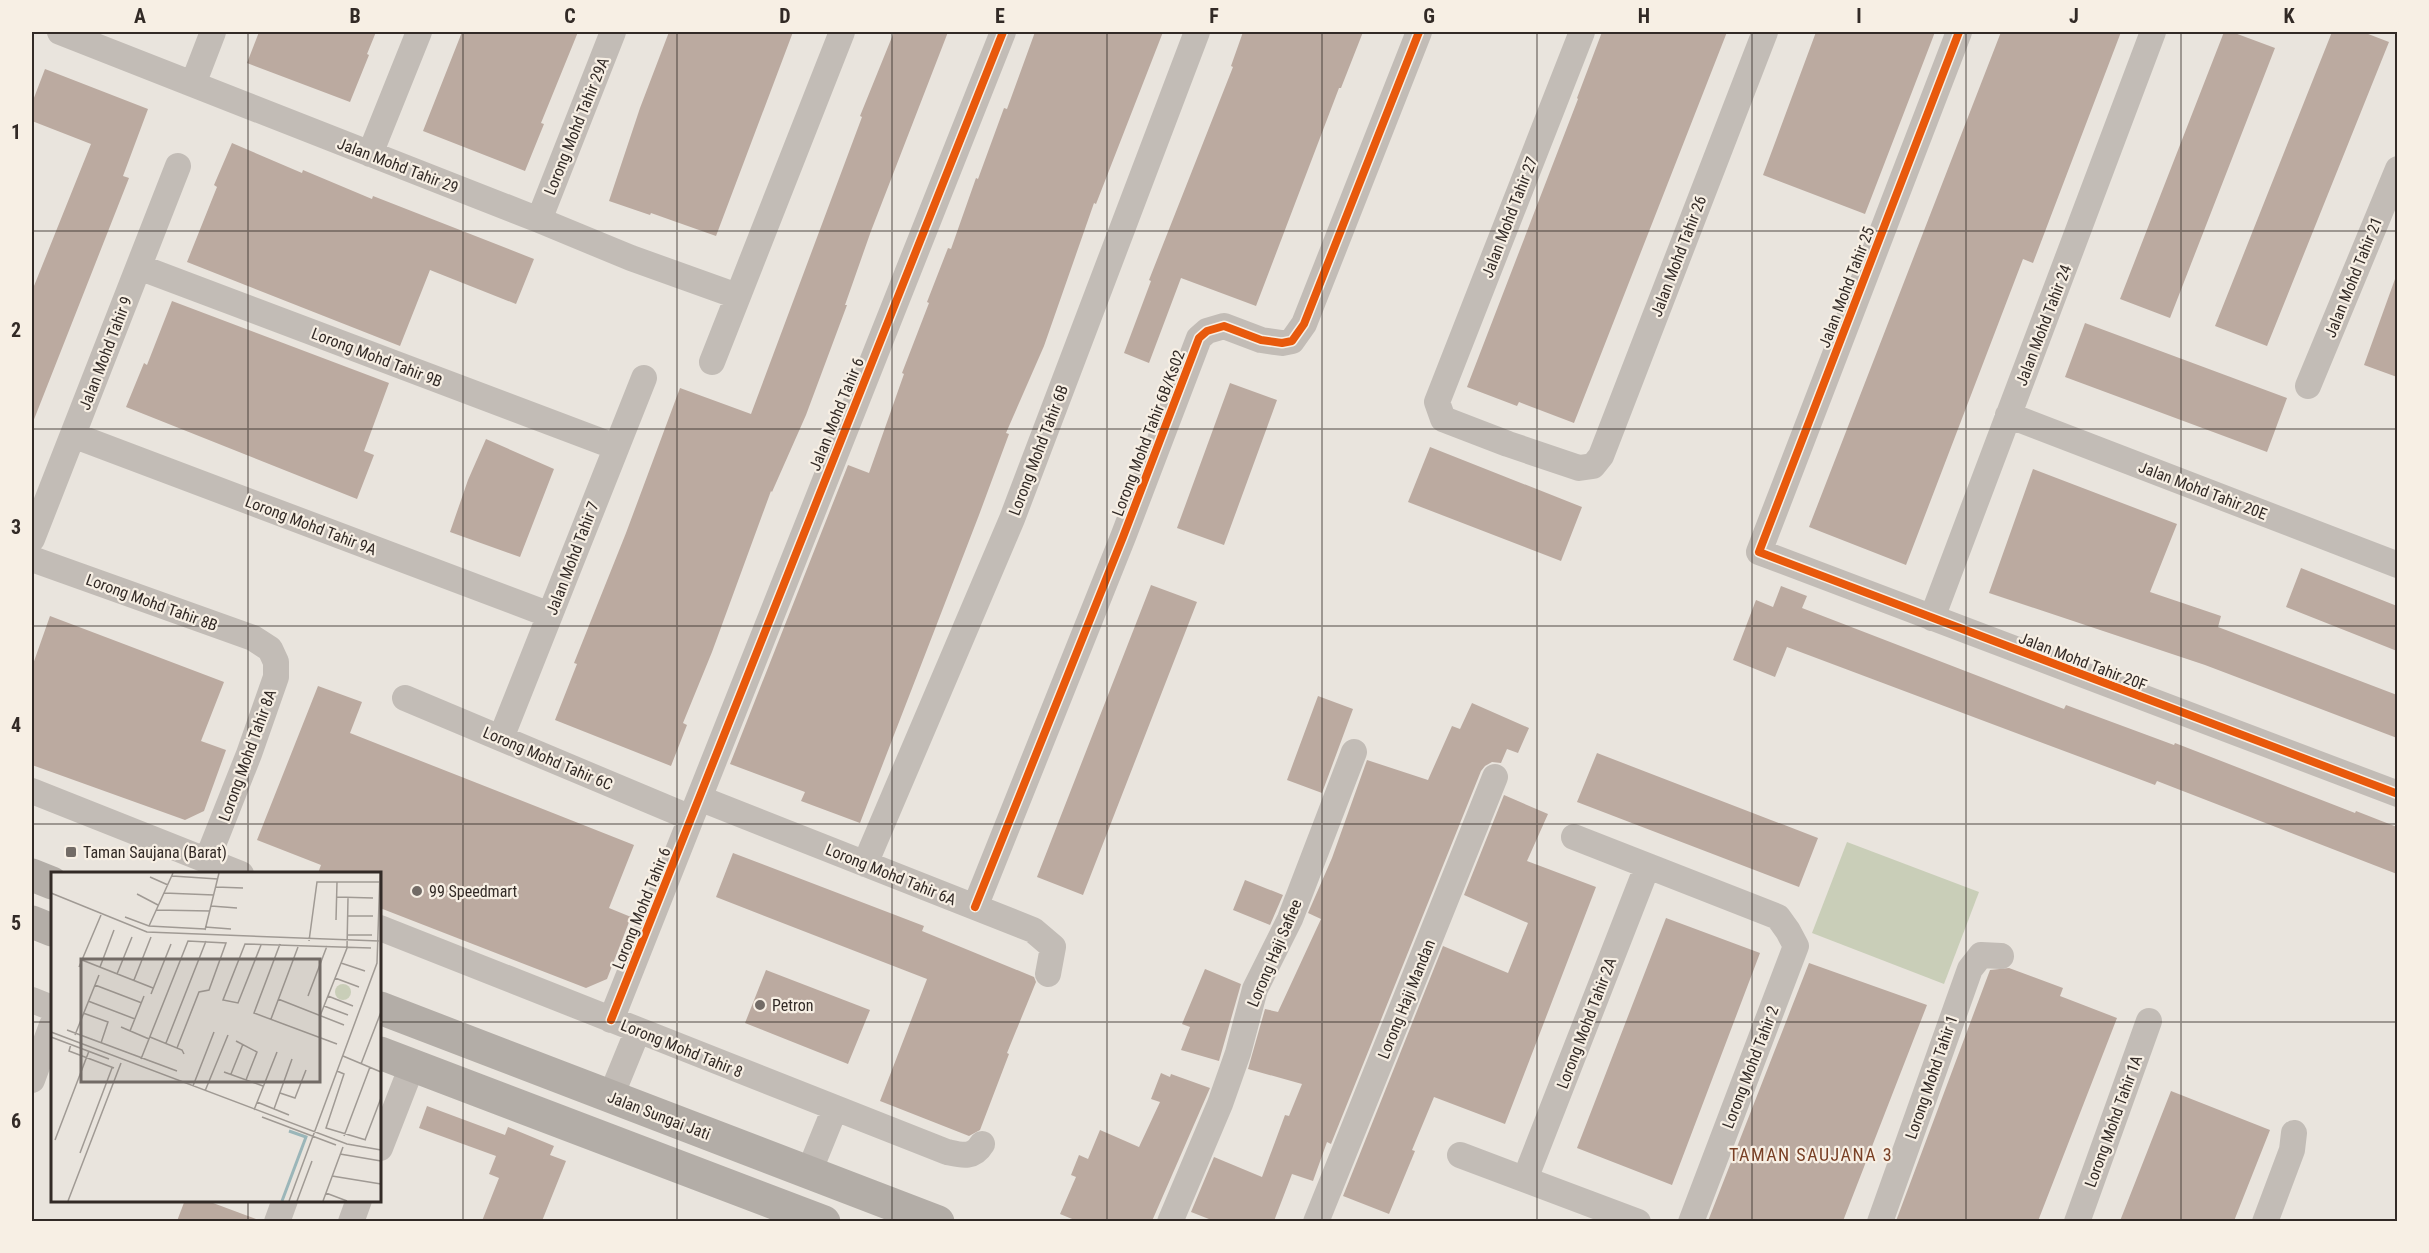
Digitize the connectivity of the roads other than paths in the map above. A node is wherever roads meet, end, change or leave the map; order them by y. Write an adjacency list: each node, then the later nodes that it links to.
1 (60, 32): 13 (street, Jalan Mohd Tahir 29)
2 (213, 32): 13 (street)
3 (419, 32): 14 (street)
4 (613, 32): 17 (street, Lorong Mohd Tahir 29A)
5 (842, 32): 19 (street)
6 (1003, 32): 40 (street, Jalan Mohd Tahir 6)
7 (1197, 32): 43 (street, Lorong Mohd Tahir 6B)
8 (1419, 32): 48 (street, Lorong Mohd Tahir 6B/Ks02)
9 (1582, 32): 26 (street, Jalan Mohd Tahir 27)
10 (1765, 32): 26 (street, Jalan Mohd Tahir 26)
11 (1959, 32): 28 (street, Jalan Mohd Tahir 25)
12 (2153, 32): 23 (street, Jalan Mohd Tahir 24)
13 (193, 84): 14 (street, Jalan Mohd Tahir 29)
14 (370, 153): 17 (street, Jalan Mohd Tahir 29)
15 (178, 166): 18 (street, Jalan Mohd Tahir 9)
16 (2397, 169): 22 (street, Jalan Mohd Tahir 21)
17 (539, 220): 19 (street, Jalan Mohd Tahir 29)
18 (139, 267): 24 (street, Jalan Mohd Tahir 9); 25 (street, Lorong Mohd Tahir 9B)
19 (737, 296): 20 (street)
20 (712, 362)
21 (644, 378): 25 (street, Jalan Mohd Tahir 7)
22 (2308, 386)
23 (2008, 416): 30 (street, Jalan Mohd Tahir 20E); 32 (street, Jalan Mohd Tahir 24)
24 (73, 435): 27 (street, Jalan Mohd Tahir 9); 31 (street, Lorong Mohd Tahir 9A)
25 (616, 447): 31 (street, Jalan Mohd Tahir 7)
26 (1579, 468)
27 (32, 539)
28 (1759, 552): 32 (street, Jalan Mohd Tahir 20F)
29 (32, 559): 33 (street, Lorong Mohd Tahir 8B)
30 (2397, 565)
31 (550, 615): 35 (street, Jalan Mohd Tahir 7)
32 (1932, 618): 39 (street, Jalan Mohd Tahir 20F)
33 (270, 649): 42 (street, Lorong Mohd Tahir 8A)
34 (405, 698): 35 (street, Lorong Mohd Tahir 6C)
35 (501, 738): 40 (street, Lorong Mohd Tahir 6C)
36 (1354, 752): 78 (street, Lorong Haji Safiee)
37 (1495, 777): 79 (street, Lorong Haji Mandan)
38 (32, 791): 42 (street)
39 (2397, 794)
40 (695, 808): 43 (street, Lorong Mohd Tahir 6A); 57 (street, Lorong Mohd Tahir 6)
41 (1574, 837): 44 (street)
42 (207, 860): 45 (street)
43 (866, 864): 48 (street, Lorong Mohd Tahir 6A)
44 (1647, 867): 71 (street, Lorong Mohd Tahir 2A); 81 (street, Lorong Mohd Tahir 2)
45 (238, 872)
46 (32, 875): 47 (main road)
47 (51, 883)
48 (975, 907): 53 (street, Lorong Mohd Tahir 6A)
49 (32, 922): 51 (main road)
50 (381, 928): 57 (street, Lorong Mohd Tahir 8)
51 (51, 930)
52 (2001, 956): 82 (street, Lorong Mohd Tahir 1)
53 (1048, 974)
54 (32, 1000): 55 (street)
55 (51, 1008)
56 (381, 1008): 64 (main road, Jalan Sungai Jati)
57 (611, 1020): 60 (street, Lorong Mohd Tahir 8)
58 (2149, 1021): 83 (street, Lorong Mohd Tahir 1A)
59 (51, 1028): 63 (street)
60 (638, 1030): 64 (street); 65 (street, Lorong Mohd Tahir 8)
61 (381, 1053): 62 (main road)
62 (412, 1066): 67 (street); 76 (main road)
63 (32, 1080)
64 (611, 1096): 70 (main road, Jalan Sungai Jati)
65 (835, 1108): 68 (street, Lorong Mohd Tahir 8); 70 (street)
66 (2294, 1133): 84 (street)
67 (382, 1136)
68 (982, 1144)
69 (1460, 1155): 71 (street)
70 (809, 1172): 77 (main road, Jalan Sungai Jati)
71 (1525, 1179): 80 (street)
72 (284, 1202): 74 (street)
73 (358, 1202): 75 (street)
74 (277, 1221)
75 (351, 1221)
76 (824, 1221)
77 (938, 1221)
78 (1170, 1221)
79 (1316, 1221)
80 (1638, 1221)
81 (1691, 1221)
82 (1880, 1221)
83 (2077, 1221)
84 (2265, 1221)

